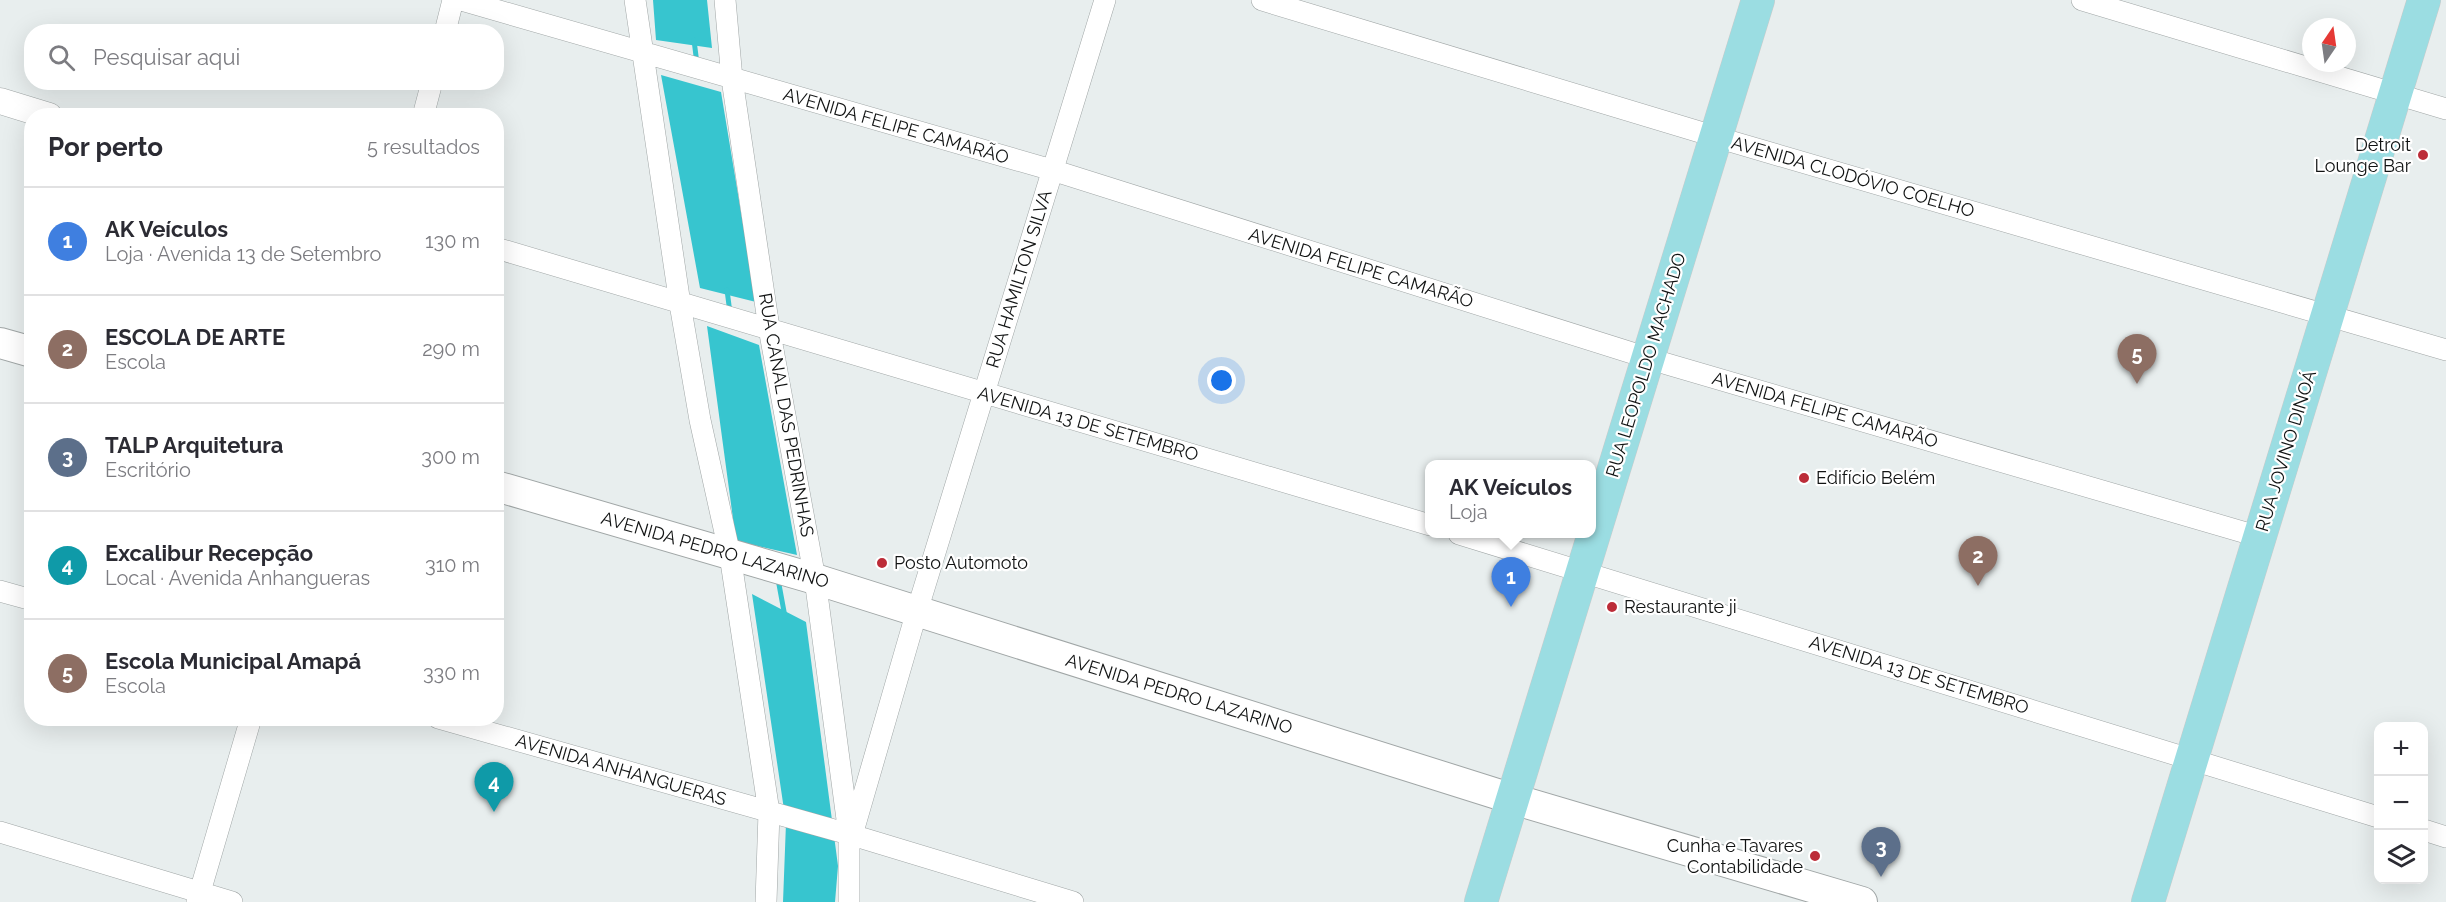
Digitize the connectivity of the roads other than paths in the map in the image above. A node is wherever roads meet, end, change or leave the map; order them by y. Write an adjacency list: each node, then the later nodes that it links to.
1 (453, 0): 10 (street)
2 (461, 0): 11 (street, AVENIDA FELIPE CAMARÃO)
3 (635, 0): 11 (street)
4 (725, 0): 12 (street, RUA CANAL DAS PEDRINHAS)
5 (1106, 0): 20 (street, RUA HAMILTON SILVA)
6 (1262, 0): 19 (street, AVENIDA CLODÓVIO COELHO)
7 (1758, 0): 19 (main road, RUA LEOPOLDO MACHADO)
8 (2082, 0): 14 (street)
9 (2424, 0): 14 (main road, RUA JOVINO DINOÁ)
10 (447, 24)
11 (650, 54): 12 (street, AVENIDA FELIPE CAMARÃO); 22 (street)
12 (725, 77): 20 (street, AVENIDA FELIPE CAMARÃO); 24 (street, RUA CANAL DAS PEDRINHAS)
13 (430, 90): 17 (street)
14 (2395, 94): 18 (street); 23 (main road, RUA JOVINO DINOÁ)
15 (0, 101): 16 (street)
16 (24, 108)
17 (425, 108)
18 (2446, 109)
19 (1717, 137): 23 (street, AVENIDA CLODÓVIO COELHO); 28 (main road, RUA LEOPOLDO MACHADO)
20 (1052, 170): 28 (street, AVENIDA FELIPE CAMARÃO); 29 (street, RUA HAMILTON SILVA)
21 (504, 250): 22 (street)
22 (690, 307): 24 (street, AVENIDA 13 DE SETEMBRO); 36 (street)
23 (2327, 316): 27 (street, AVENIDA CLODÓVIO COELHO); 33 (main road, RUA JOVINO DINOÁ)
24 (769, 328): 29 (street, AVENIDA 13 DE SETEMBRO); 38 (street, RUA CANAL DAS PEDRINHAS)
25 (0, 343): 26 (main road)
26 (24, 350)
27 (2446, 350)
28 (1647, 358): 32 (main road, RUA LEOPOLDO MACHADO); 33 (street, AVENIDA FELIPE CAMARÃO)
29 (983, 394): 31 (street, AVENIDA 13 DE SETEMBRO); 41 (street, RUA HAMILTON SILVA)
30 (504, 488): 36 (main road, AVENIDA PEDRO LAZARINO)
31 (1425, 524)
32 (1596, 524)
33 (2260, 537): 44 (main road, RUA JOVINO DINOÁ)
34 (1474, 538): 37 (street, AVENIDA 13 DE SETEMBRO)
35 (1592, 538): 37 (main road, RUA LEOPOLDO MACHADO)
36 (730, 555): 38 (main road, AVENIDA PEDRO LAZARINO); 46 (street)
37 (1582, 569): 44 (street, AVENIDA 13 DE SETEMBRO); 45 (main road, RUA LEOPOLDO MACHADO)
38 (815, 579): 41 (main road, AVENIDA PEDRO LAZARINO); 50 (street, RUA CANAL DAS PEDRINHAS)
39 (0, 591): 40 (street)
40 (24, 598)
41 (917, 611): 45 (main road, AVENIDA PEDRO LAZARINO); 50 (street, RUA HAMILTON SILVA)
42 (248, 726): 52 (street)
43 (466, 726): 46 (street, AVENIDA ANHANGUERAS)
44 (2192, 760): 47 (street, AVENIDA 13 DE SETEMBRO); 59 (main road, RUA JOVINO DINOÁ)
45 (1513, 799): 57 (main road, RUA LEOPOLDO MACHADO); 58 (main road, AVENIDA PEDRO LAZARINO)
46 (773, 813): 50 (street, AVENIDA ANHANGUERAS); 54 (street)
47 (2374, 815)
48 (2428, 831): 51 (street)
49 (0, 832): 52 (street)
50 (846, 834): 55 (street, RUA CANAL DAS PEDRINHAS); 56 (street)
51 (2446, 837)
52 (198, 897): 53 (street)
53 (232, 902)
54 (766, 902)
55 (849, 902)
56 (1073, 902)
57 (1481, 902)
58 (1862, 902)
59 (2148, 902)

